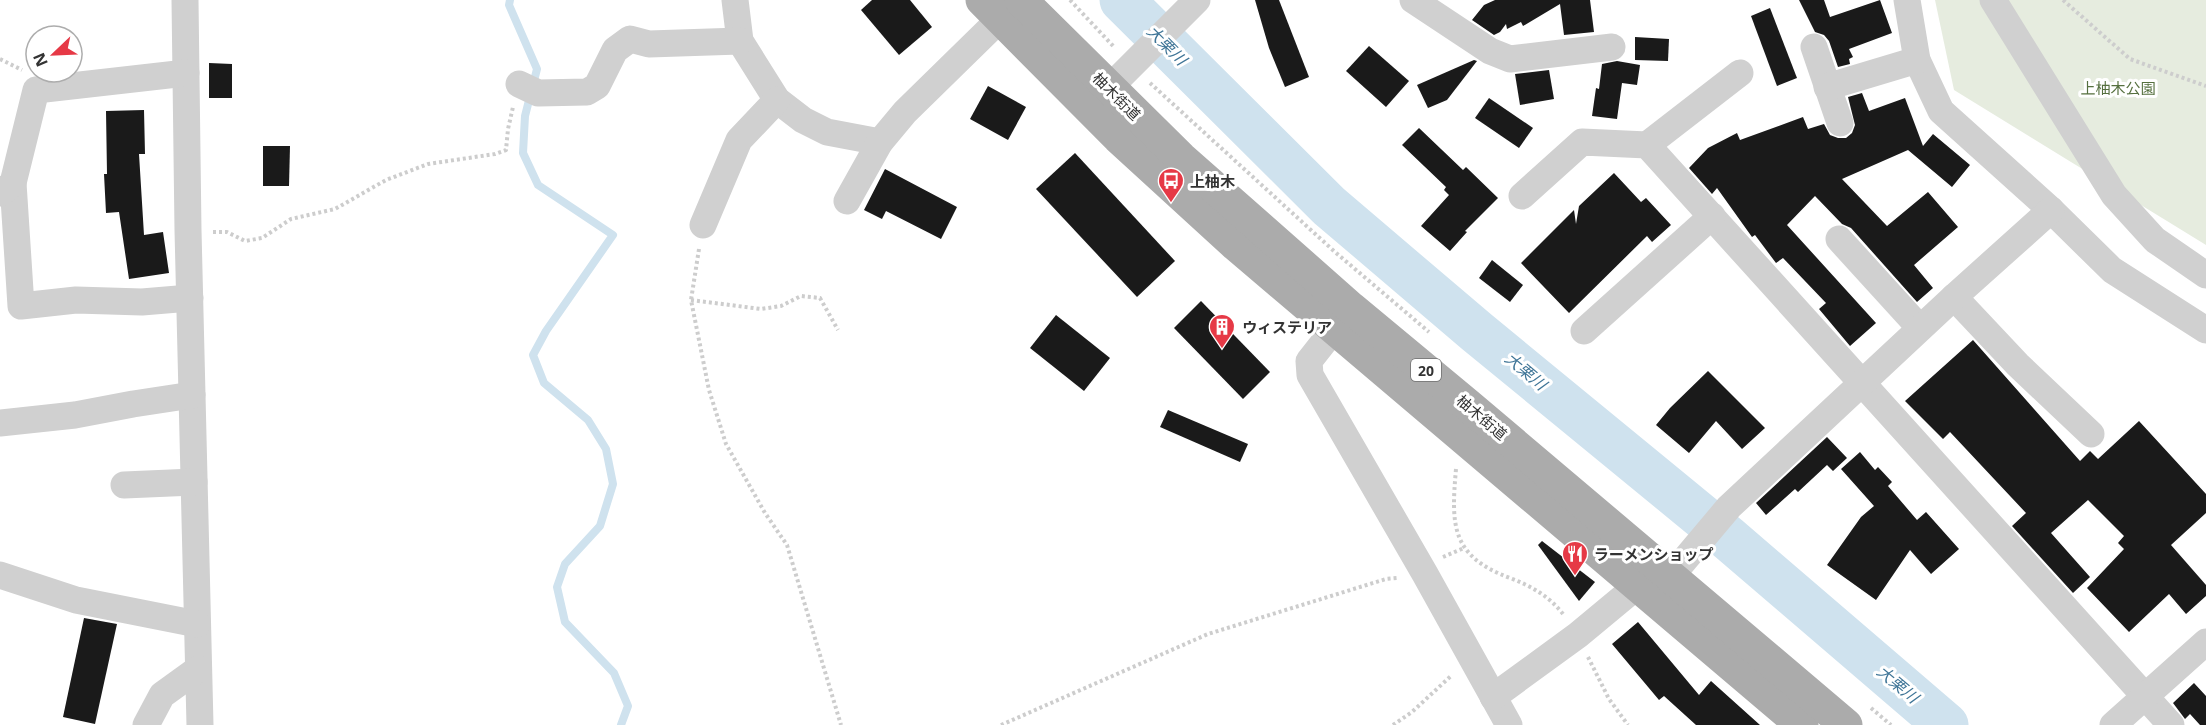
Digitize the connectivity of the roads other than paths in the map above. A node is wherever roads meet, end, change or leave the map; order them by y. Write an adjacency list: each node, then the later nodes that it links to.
1 (185, 0): 12 (street)
2 (735, 0): 8 (street)
3 (1413, 0): 9 (street)
4 (1907, 0): 11 (street)
5 (1994, 0): 28 (street)
6 (1001, 6): 16 (main road, 柚木街道 / 20); 19 (street); 31 (main road, 柚木街道 / 20)
7 (1182, 9): 16 (street)
8 (740, 41): 14 (street); 17 (street)
9 (1612, 47)
10 (1814, 47): 15 (street)
11 (1917, 60): 15 (street); 24 (street)
12 (186, 73): 21 (street); 30 (street)
13 (1740, 73): 20 (street)
14 (519, 84)
15 (1827, 87): 18 (street)
16 (1109, 88): 31 (main road, 柚木街道 / 20)
17 (777, 100): 19 (street); 26 (street)
18 (1839, 123)
19 (880, 142): 23 (street)
20 (1647, 144): 22 (street); 25 (street)
21 (7, 188): 30 (street)
22 (1522, 195)
23 (847, 201)
24 (2051, 210): 29 (street); 33 (street)
25 (1712, 216): 34 (street); 35 (street)
26 (703, 225)
27 (1839, 239): 32 (street)
28 (2206, 275)
29 (1954, 297): 32 (street); 38 (street)
30 (190, 298): 36 (street)
31 (1342, 318): 42 (main road, 柚木街道 / 20); 43 (main road, 柚木街道 / 20); 48 (street)
32 (1920, 328): 35 (street)
33 (2206, 330)
34 (1584, 331)
35 (1863, 381): 42 (street); 47 (street)
36 (192, 395): 37 (street); 39 (street)
37 (0, 423)
38 (2091, 434)
39 (194, 482): 40 (street); 44 (street)
40 (124, 485)
41 (0, 575): 44 (street)
42 (1671, 576): 49 (main road, 柚木街道 / 20)
43 (1637, 586): 48 (street); 53 (main road, 柚木街道 / 20)
44 (197, 624): 46 (street)
45 (2206, 642): 47 (street)
46 (198, 669): 50 (street); 51 (street)
47 (2145, 696): 54 (street); 55 (street)
48 (1493, 697): 52 (street)
49 (1855, 714)
50 (146, 725)
51 (200, 725)
52 (1509, 725)
53 (1802, 725)
54 (2113, 725)
55 (2171, 725)

